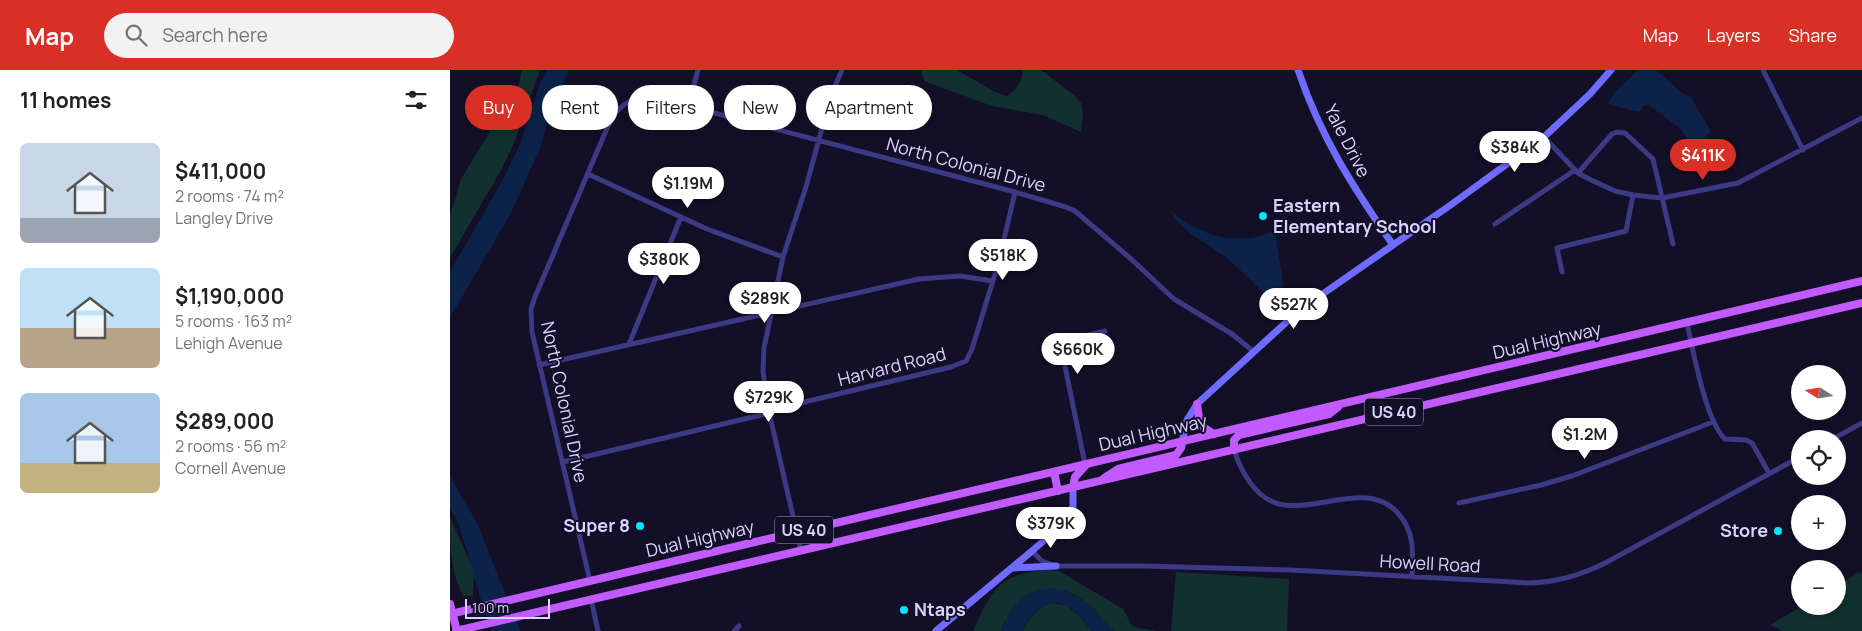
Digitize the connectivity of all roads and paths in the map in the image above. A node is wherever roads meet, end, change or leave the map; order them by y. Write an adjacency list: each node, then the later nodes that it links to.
1 (698, 70): 6 (street)
2 (842, 70): 11 (street)
3 (1298, 70): 21 (street, Yale Drive)
4 (1611, 70): 10 (street)
5 (1763, 70): 12 (street)
6 (694, 85)
7 (628, 101): 14 (street, North Colonial Drive)
8 (714, 113): 11 (street, North Colonial Drive)
9 (1862, 118): 12 (street)
10 (1544, 137): 13 (street); 21 (street)
11 (819, 141): 15 (street, North Colonial Drive); 22 (street)
12 (1803, 150): 17 (street)
13 (1577, 171): 16 (street); 17 (street); 19 (street)
14 (588, 174): 18 (street); 33 (street, North Colonial Drive)
15 (1015, 192): 24 (street); 32 (street, North Colonial Drive)
16 (1633, 196): 17 (street); 23 (street)
17 (1662, 198): 20 (street)
18 (681, 217): 22 (street); 31 (street)
19 (1495, 224)
20 (1673, 244)
21 (1394, 246): 32 (street)
22 (783, 256): 27 (street)
23 (1562, 272)
24 (992, 281): 27 (street); 36 (street, Harvard Road)
25 (1862, 281): 28 (main road, Dual Highway / US 40)
26 (1862, 304): 30 (main road, Dual Highway / US 40)
27 (771, 312): 31 (street); 36 (street)
28 (1687, 323): 30 (street); 35 (main road, Dual Highway / US 40)
29 (1105, 331): 45 (street)
30 (1691, 342): 37 (street); 42 (main road, Dual Highway / US 40)
31 (629, 344): 33 (street)
32 (1253, 351): 34 (street)
33 (539, 365): 44 (street, North Colonial Drive)
34 (1197, 404): 40 (main road); 41 (street)
35 (1342, 404): 40 (main road, Dual Highway / US 40); 42 (main road)
36 (768, 412): 44 (street, Harvard Road); 52 (street)
37 (1713, 422): 47 (street); 51 (street)
38 (1862, 423): 39 (street)
39 (1846, 432)
40 (1214, 434): 41 (main road, Dual Highway / US 40)
41 (1182, 442): 45 (main road, Dual Highway / US 40); 48 (main road)
42 (1234, 450): 48 (main road, Dual Highway / US 40); 57 (street)
43 (1791, 461): 47 (street, Howell Road)
44 (563, 462): 58 (street, North Colonial Drive)
45 (1086, 464): 46 (main road, Dual Highway / US 40); 49 (main road)
46 (1054, 472): 50 (main road); 52 (main road, Dual Highway / US 40)
47 (1769, 473): 57 (street, Howell Road)
48 (1098, 482): 49 (main road, Dual Highway / US 40)
49 (1073, 487): 50 (main road, Dual Highway / US 40); 54 (street)
50 (1058, 491): 53 (main road, Dual Highway / US 40)
51 (1459, 503)
52 (797, 532): 53 (street); 58 (main road, Dual Highway / US 40)
53 (801, 550): 59 (main road, Dual Highway / US 40)
54 (1032, 551): 55 (street, Howell Road); 56 (street)
55 (1056, 566): 56 (street); 57 (street, Howell Road)
56 (1013, 568): 66 (street)
57 (1412, 576)
58 (590, 581): 61 (main road, Dual Highway / US 40)
59 (591, 599): 63 (main road, Dual Highway / US 40); 64 (street)
60 (450, 604): 61 (main road)
61 (451, 614): 63 (main road)
62 (739, 626): 65 (street)
63 (456, 631)
64 (598, 631)
65 (734, 631)
66 (936, 631)

